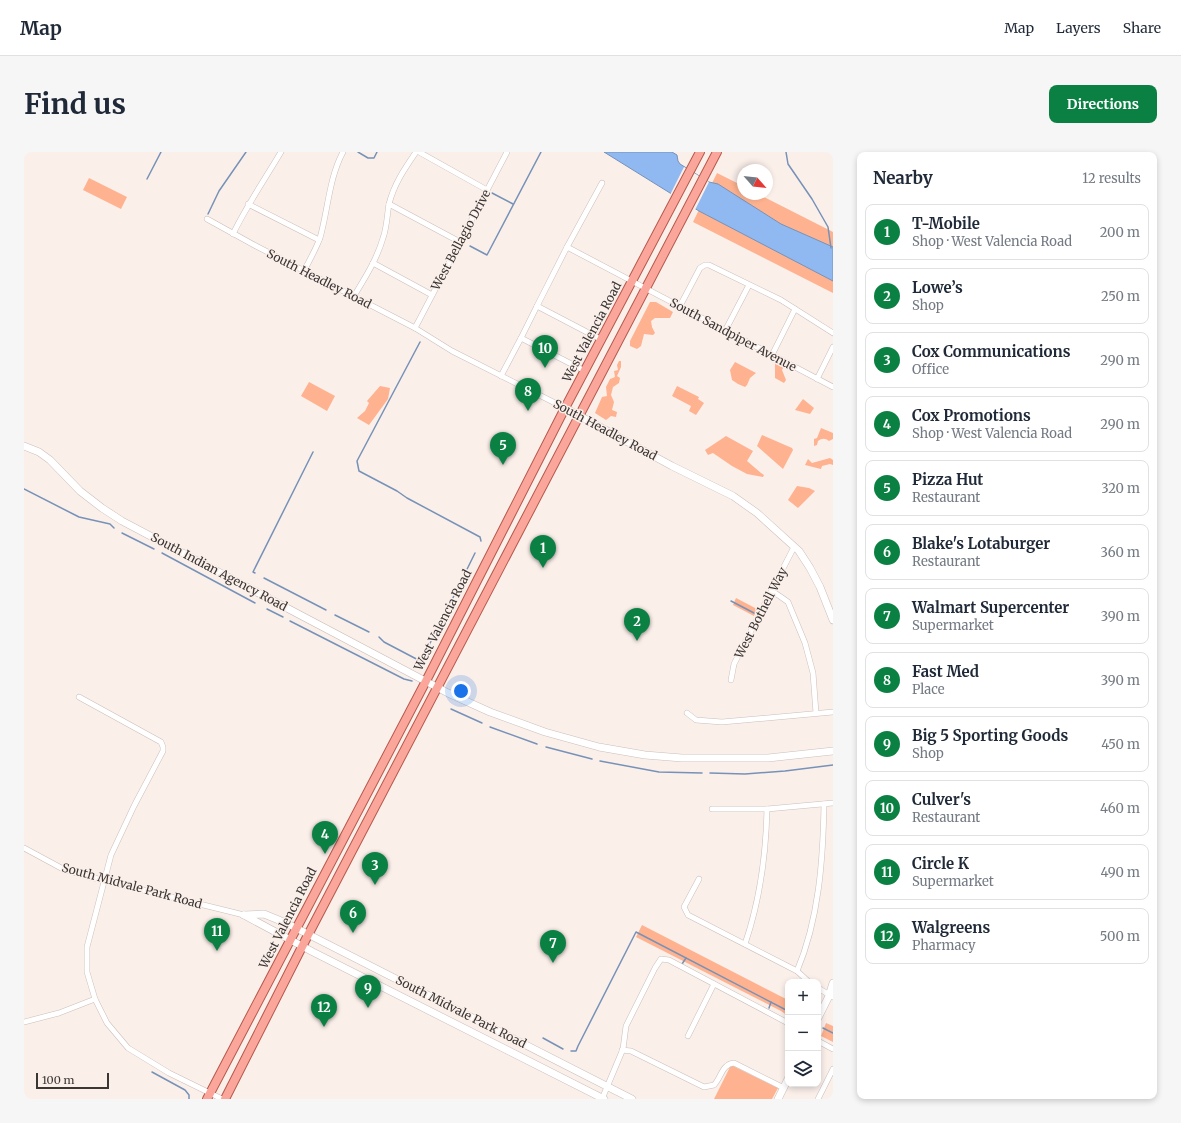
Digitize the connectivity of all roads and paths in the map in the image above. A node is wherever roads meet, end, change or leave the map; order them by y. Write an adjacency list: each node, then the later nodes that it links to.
1 (281, 152): 9 (street)
2 (343, 152): 13 (street)
3 (417, 152): 8 (street); 10 (street)
4 (507, 152): 8 (street, West Bellagio Drive)
5 (700, 152): 18 (main road, West Valencia Road)
6 (717, 152): 20 (main road)
7 (602, 183): 15 (street)
8 (487, 190): 14 (street, West Bellagio Drive)
9 (248, 204): 12 (street); 13 (street)
10 (389, 204): 14 (street); 16 (street)
11 (207, 219): 12 (street, South Headley Road)
12 (233, 234): 17 (street, South Headley Road)
13 (319, 240): 17 (street)
14 (460, 242): 21 (street, West Bellagio Drive)
15 (567, 248): 18 (street, South Sandpiper Avenue); 23 (street)
16 (373, 263): 21 (street); 22 (street)
17 (304, 271): 22 (street, South Headley Road)
18 (633, 281): 20 (street, South Sandpiper Avenue); 30 (main road, West Valencia Road)
19 (750, 285): 24 (street); 25 (street); 27 (street)
20 (645, 289): 24 (street, South Sandpiper Avenue); 38 (main road)
21 (432, 295): 26 (street, West Bellagio Drive)
22 (354, 296): 26 (street, South Headley Road)
23 (537, 306): 29 (street); 30 (street)
24 (680, 306): 27 (street, South Sandpiper Avenue)
25 (795, 309): 28 (street); 32 (street)
26 (415, 328): 34 (street, South Headley Road)
27 (725, 331): 32 (street, South Sandpiper Avenue)
28 (833, 333)
29 (521, 338): 33 (street); 34 (street)
30 (602, 340): 33 (main road, West Valencia Road)
31 (833, 347): 35 (street)
32 (772, 355): 35 (street, South Sandpiper Avenue)
33 (585, 371): 37 (main road, West Valencia Road)
34 (501, 376): 37 (street, South Headley Road)
35 (817, 379): 36 (street, South Sandpiper Avenue)
36 (833, 387)
37 (565, 408): 38 (street, South Headley Road); 41 (main road, West Valencia Road)
38 (579, 416): 40 (street, South Headley Road); 42 (main road)
39 (24, 446): 46 (street, South Indian Agency Road)
40 (794, 547): 43 (street, West Bothell Way); 44 (street, South Headley Road)
41 (489, 557): 42 (main road); 46 (main road, West Valencia Road)
42 (502, 564): 47 (main road)
43 (772, 591): 45 (street, West Bothell Way); 51 (street)
44 (833, 620)
45 (731, 680)
46 (426, 681): 47 (street, South Indian Agency Road); 53 (main road, West Valencia Road)
47 (438, 687): 52 (street, South Indian Agency Road); 56 (main road)
48 (79, 697): 61 (street)
49 (833, 712): 51 (street)
50 (687, 713): 51 (street)
51 (816, 713)
52 (833, 751)
53 (363, 800): 56 (main road); 63 (main road, West Valencia Road)
54 (833, 803): 55 (street)
55 (824, 804): 58 (street); 68 (street)
56 (375, 807): 64 (main road)
57 (712, 809): 58 (street)
58 (766, 809): 66 (street)
59 (24, 848): 61 (street, South Midvale Park Road)
60 (699, 878): 66 (street)
61 (105, 880): 62 (street, South Midvale Park Road); 74 (street)
62 (244, 915): 63 (street, South Midvale Park Road); 65 (street, South Midvale Park Road)
63 (296, 928): 64 (street, South Midvale Park Road); 65 (main road, West Valencia Road)
64 (308, 935): 67 (main road); 84 (street, South Midvale Park Road)
65 (290, 940): 67 (street, South Midvale Park Road); 85 (main road, West Valencia Road)
66 (745, 944): 68 (street)
67 (302, 946): 84 (street, South Midvale Park Road); 86 (main road)
68 (797, 971): 69 (street)
69 (806, 979)
70 (833, 983): 73 (street)
71 (714, 984): 76 (street); 78 (street); 81 (street)
72 (821, 990): 73 (street)
73 (831, 996): 75 (street)
74 (95, 998): 77 (street); 85 (street)
75 (820, 1015)
76 (785, 1021)
77 (24, 1022)
78 (688, 1036)
79 (821, 1043): 80 (street)
80 (833, 1049)
81 (622, 1050): 83 (street); 84 (street)
82 (833, 1069): 89 (street)
83 (784, 1088): 88 (street)
84 (604, 1095): 87 (street, South Midvale Park Road)
85 (208, 1096): 86 (street)
86 (224, 1099)
87 (632, 1099)
88 (778, 1099)
89 (818, 1099)

